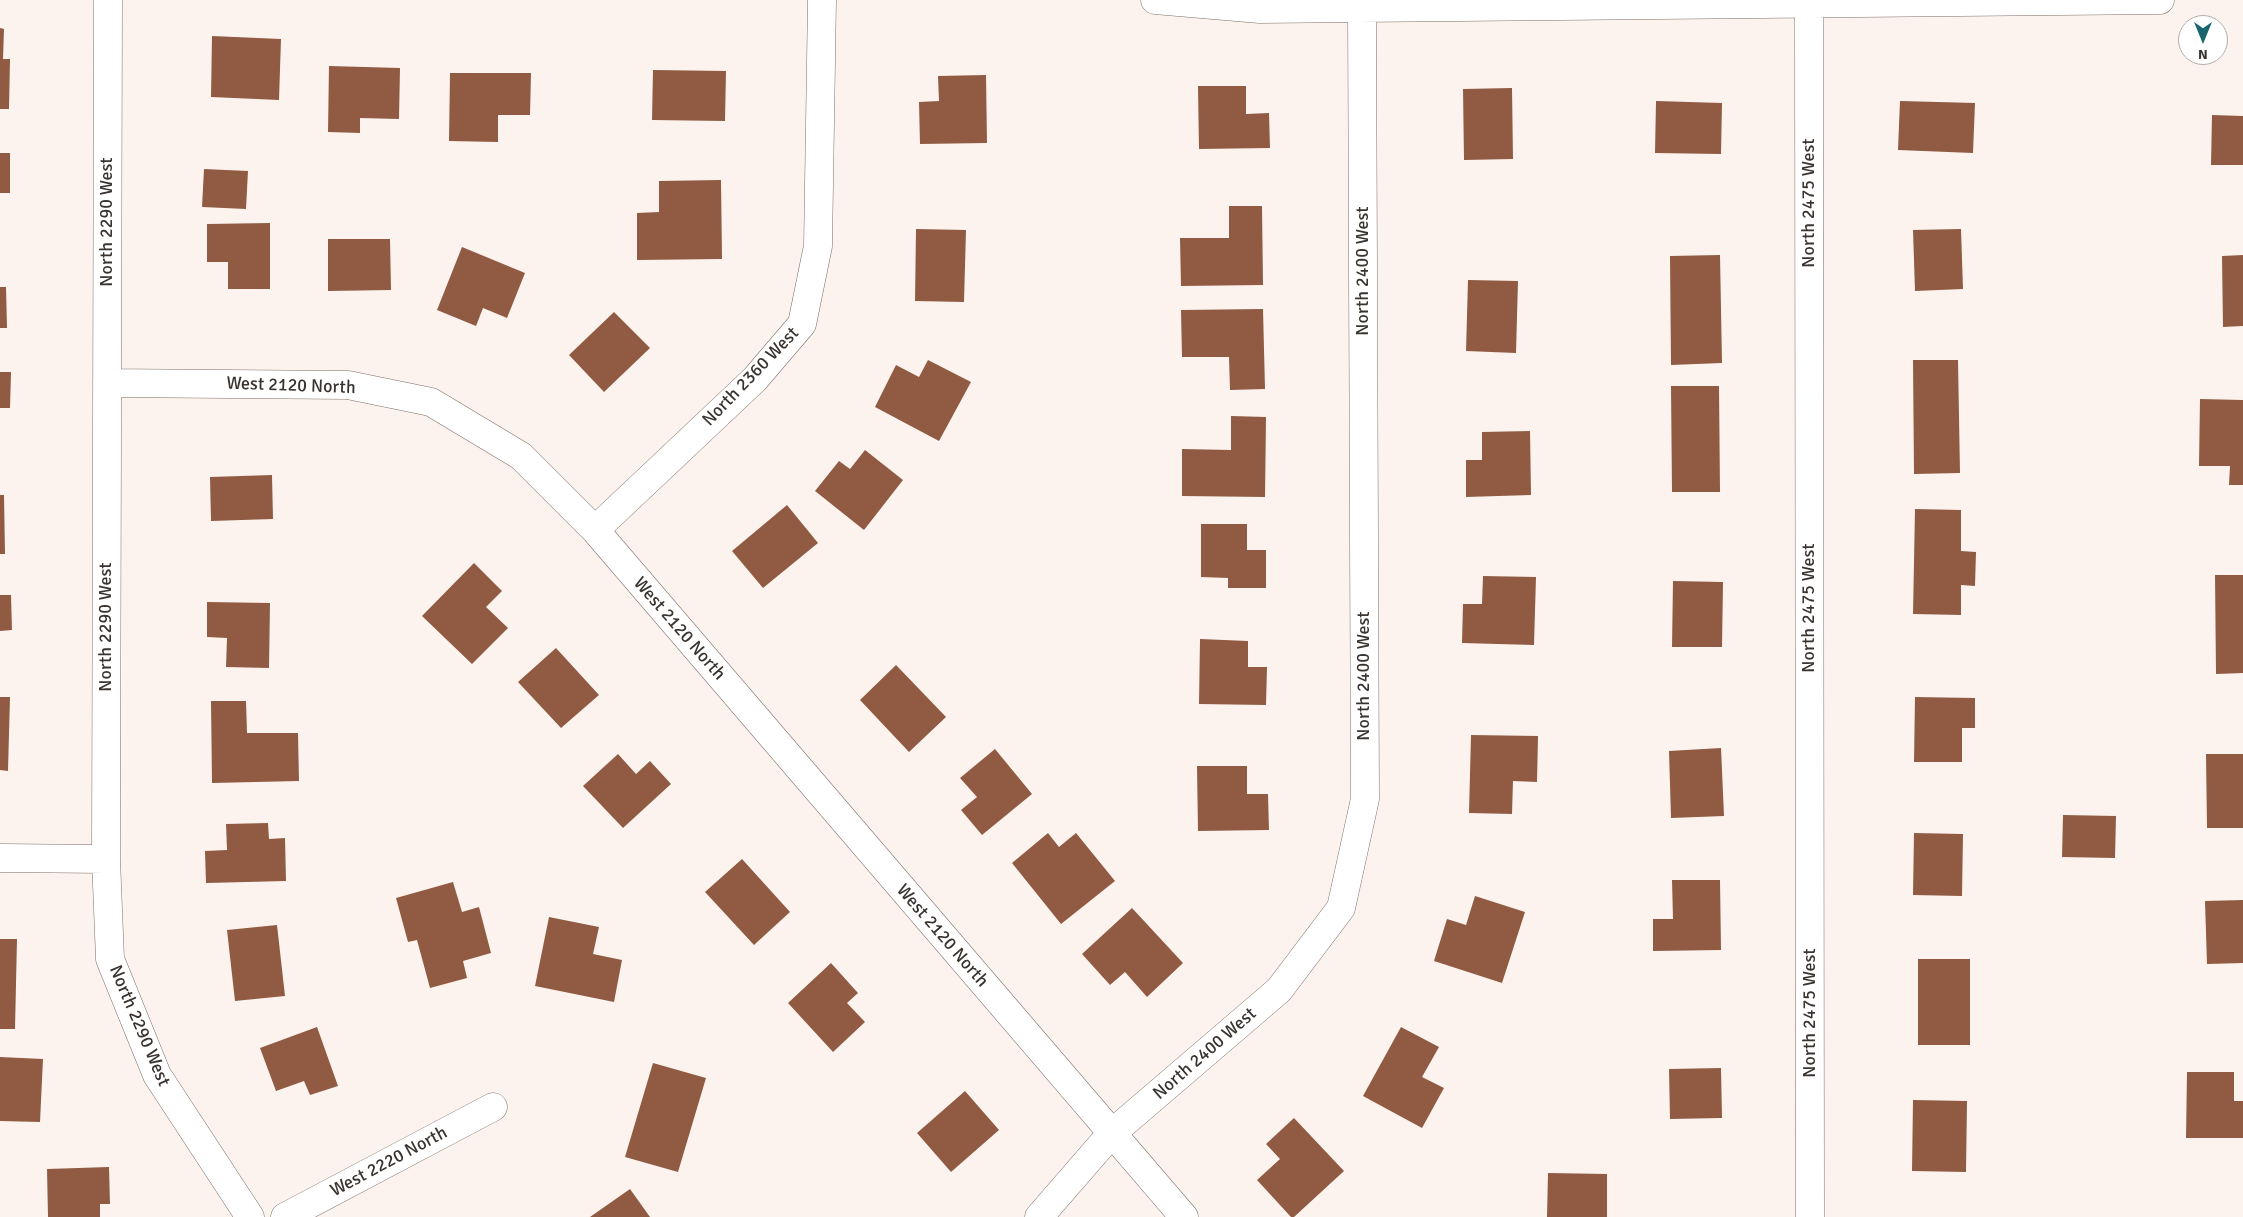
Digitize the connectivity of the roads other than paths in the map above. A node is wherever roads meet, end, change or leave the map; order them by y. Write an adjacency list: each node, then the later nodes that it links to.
1 (108, 0): 7 (street, North 2290 West)
2 (822, 0): 8 (street, North 2360 West)
3 (1155, 0): 6 (street)
4 (2160, 0): 5 (street)
5 (1809, 2): 6 (street); 17 (street, North 2475 West)
6 (1362, 8): 12 (street, North 2400 West)
7 (107, 383): 8 (street, West 2120 North); 10 (street, North 2290 West)
8 (595, 530): 12 (street, West 2120 North)
9 (0, 858): 10 (street)
10 (106, 859): 13 (street, North 2290 West)
11 (493, 1107): 14 (street, West 2220 North)
12 (1111, 1134): 15 (street, North 2400 West); 16 (street, West 2120 North)
13 (250, 1217)
14 (285, 1217)
15 (1039, 1217)
16 (1184, 1217)
17 (1810, 1217)

